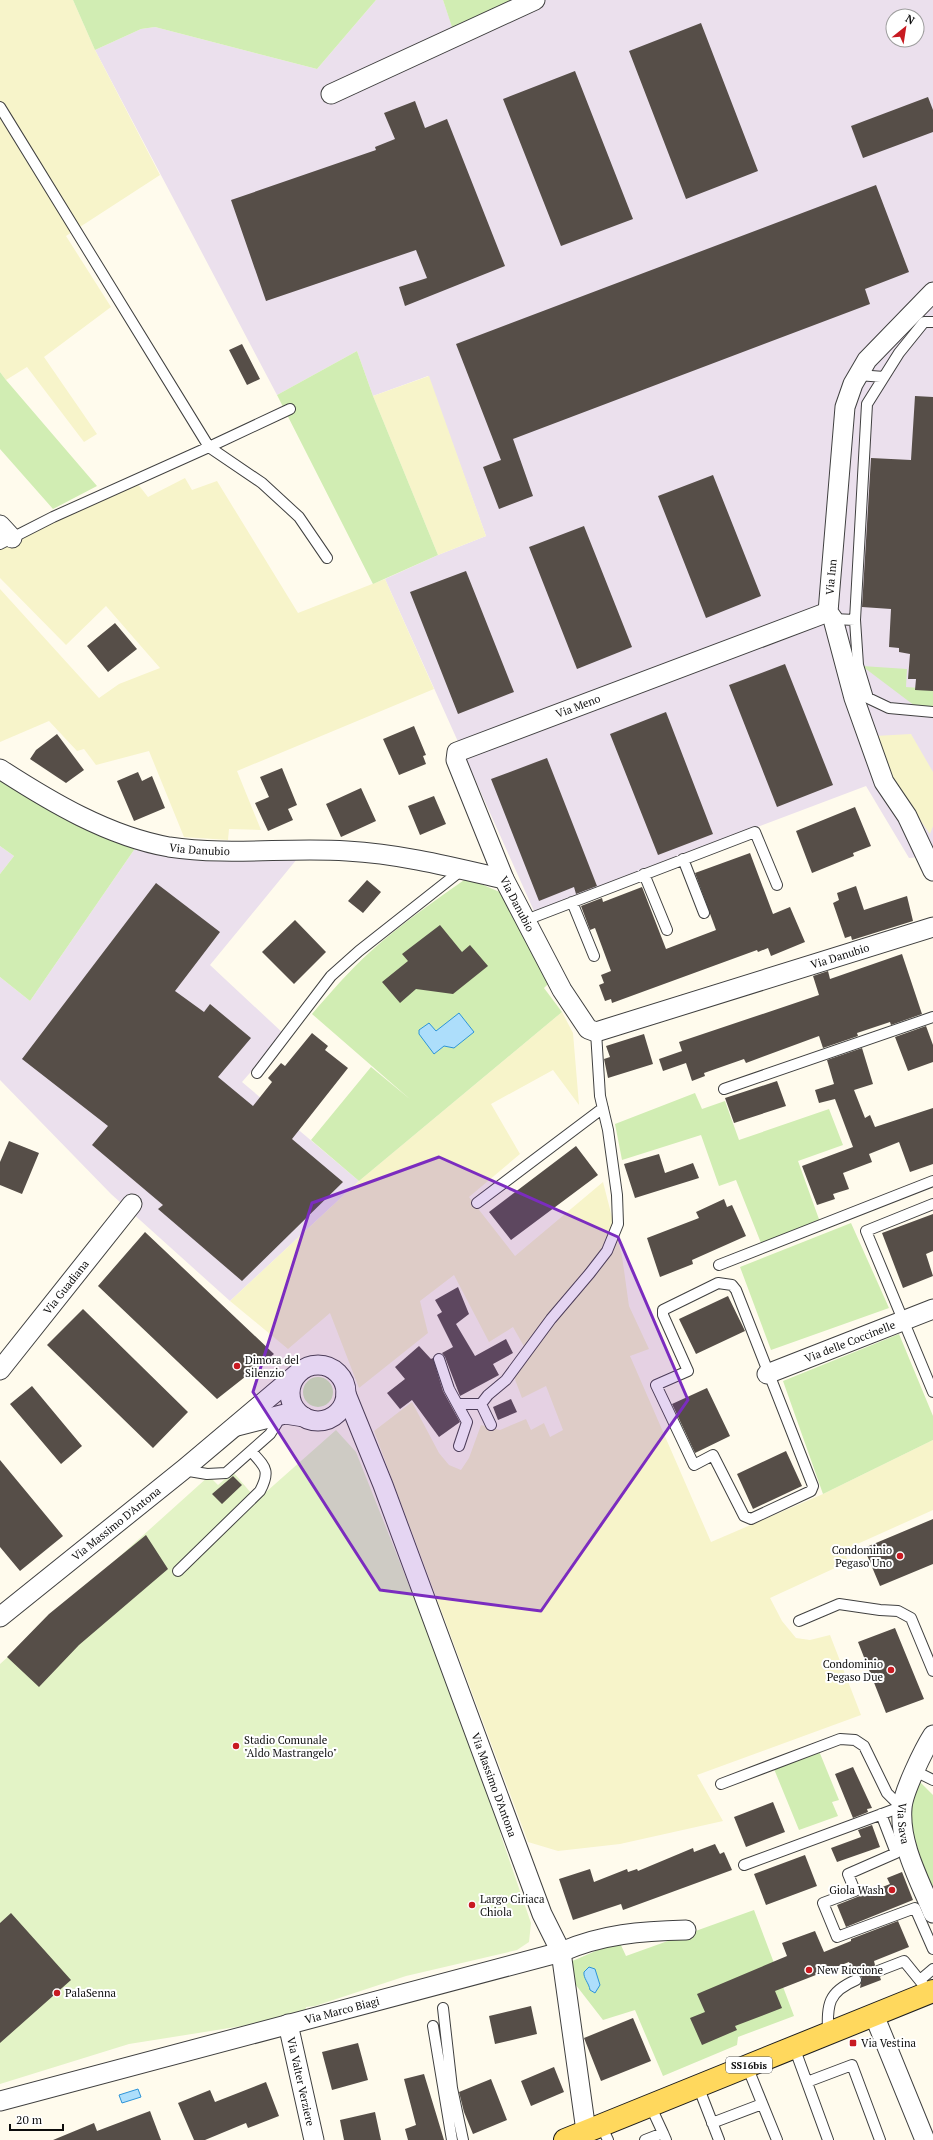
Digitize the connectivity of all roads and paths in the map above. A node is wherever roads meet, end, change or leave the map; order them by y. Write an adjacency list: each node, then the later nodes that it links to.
1 (535, 0): 2 (street)
2 (331, 94)
3 (0, 108): 9 (lane)
4 (933, 292): 6 (street, Via Inn)
5 (933, 322): 7 (lane)
6 (858, 375): 7 (lane); 12 (street, Via Inn)
7 (884, 377): 13 (lane)
8 (290, 409): 9 (lane)
9 (209, 447): 10 (lane); 11 (lane)
10 (4, 536)
11 (326, 558)
12 (830, 616): 13 (lane); 14 (street, Via Inn); 21 (street, Via Meno)
13 (855, 620): 14 (lane)
14 (854, 675): 15 (lane); 19 (street, Via Inn)
15 (933, 712)
16 (0, 769): 18 (street, Via Danubio)
17 (683, 859): 20 (lane); 22 (lane); 24 (lane)
18 (463, 869): 21 (street, Via Danubio); 31 (lane)
19 (933, 871)
20 (644, 874): 23 (lane); 27 (lane)
21 (504, 879): 25 (street, Via Danubio)
22 (777, 885)
23 (572, 902): 25 (lane); 28 (lane)
24 (704, 913)
25 (526, 920): 30 (street, Via Danubio)
26 (933, 928): 30 (street, Via Danubio)
27 (667, 930)
28 (594, 956)
29 (933, 1017): 32 (lane)
30 (596, 1032): 33 (lane)
31 (257, 1073)
32 (724, 1089)
33 (603, 1108): 35 (lane); 48 (lane)
34 (933, 1181): 38 (lane)
35 (477, 1203)
36 (132, 1204): 42 (street, Via Guadiana)
37 (933, 1204): 40 (lane)
38 (719, 1265)
39 (933, 1309): 40 (street, Via delle Coccinelle)
40 (902, 1321): 44 (street, Via delle Coccinelle); 45 (lane)
41 (440, 1359): 47 (lane)
42 (0, 1370)
43 (298, 1373): 46 (street); 50 (street); 53 (street, Via Massimo D'Antona)
44 (767, 1374): 44 (lane)
45 (933, 1392)
46 (346, 1394): 51 (street); 55 (street, Via Massimo D'Antona)
47 (458, 1404): 48 (lane); 54 (lane)
48 (481, 1404): 52 (lane)
49 (278, 1415): 50 (street, Via Massimo D'Antona); 53 (street, Via Massimo D'Antona); 56 (lane)
50 (304, 1417): 51 (street)
51 (333, 1417): 55 (street, Via Massimo D'Antona)
52 (491, 1426)
53 (232, 1428): 57 (street, Via Massimo D'Antona)
54 (459, 1446)
55 (368, 1447): 72 (street, Via Massimo D'Antona)
56 (251, 1451): 57 (lane); 58 (lane)
57 (183, 1470): 59 (street, Via Massimo D'Antona)
58 (178, 1571)
59 (0, 1617)
60 (799, 1621): 61 (lane)
61 (933, 1671)
62 (933, 1735): 63 (street, Via Sava)
63 (915, 1771): 64 (lane); 66 (street, Via Sava)
64 (933, 1780)
65 (721, 1784): 66 (lane)
66 (902, 1807): 67 (lane); 69 (street, Via Sava)
67 (881, 1814): 68 (lane); 71 (lane)
68 (744, 1865)
69 (933, 1913)
70 (686, 1930): 72 (street, Via Marco Biagi)
71 (933, 1949)
72 (561, 1952): 79 (street, Via Marco Biagi); 90 (street, Via Massimo D'Antona)
73 (933, 1969): 76 (lane)
74 (878, 1971): 76 (lane)
75 (856, 1980): 81 (lane)
76 (928, 1988): 78 (main road, SS16bis)
77 (443, 2008): 94 (lane)
78 (874, 2014): 81 (main road, SS16bis); 101 (street)
79 (288, 2024): 86 (street, Via Marco Biagi); 92 (street, Via Valter Verziere)
80 (432, 2026): 93 (lane)
81 (828, 2033): 82 (main road, SS16bis)
82 (794, 2047): 83 (main road, SS16bis); 84 (lane)
83 (746, 2066): 85 (main road, SS16bis); 87 (lane)
84 (807, 2082): 99 (lane); 100 (lane)
85 (698, 2086): 88 (main road, SS16bis); 89 (lane)
86 (0, 2101)
87 (762, 2104): 89 (lane); 98 (lane)
88 (650, 2105): 90 (main road, SS16bis); 91 (lane)
89 (712, 2123): 97 (lane)
90 (598, 2132): 95 (main road, SS16bis)
91 (664, 2136): 96 (lane)
92 (314, 2140)
93 (452, 2140)
94 (464, 2140)
95 (565, 2140)
96 (646, 2140)
97 (719, 2140)
98 (777, 2140)
99 (828, 2140)
100 (880, 2140)
101 (925, 2140)

